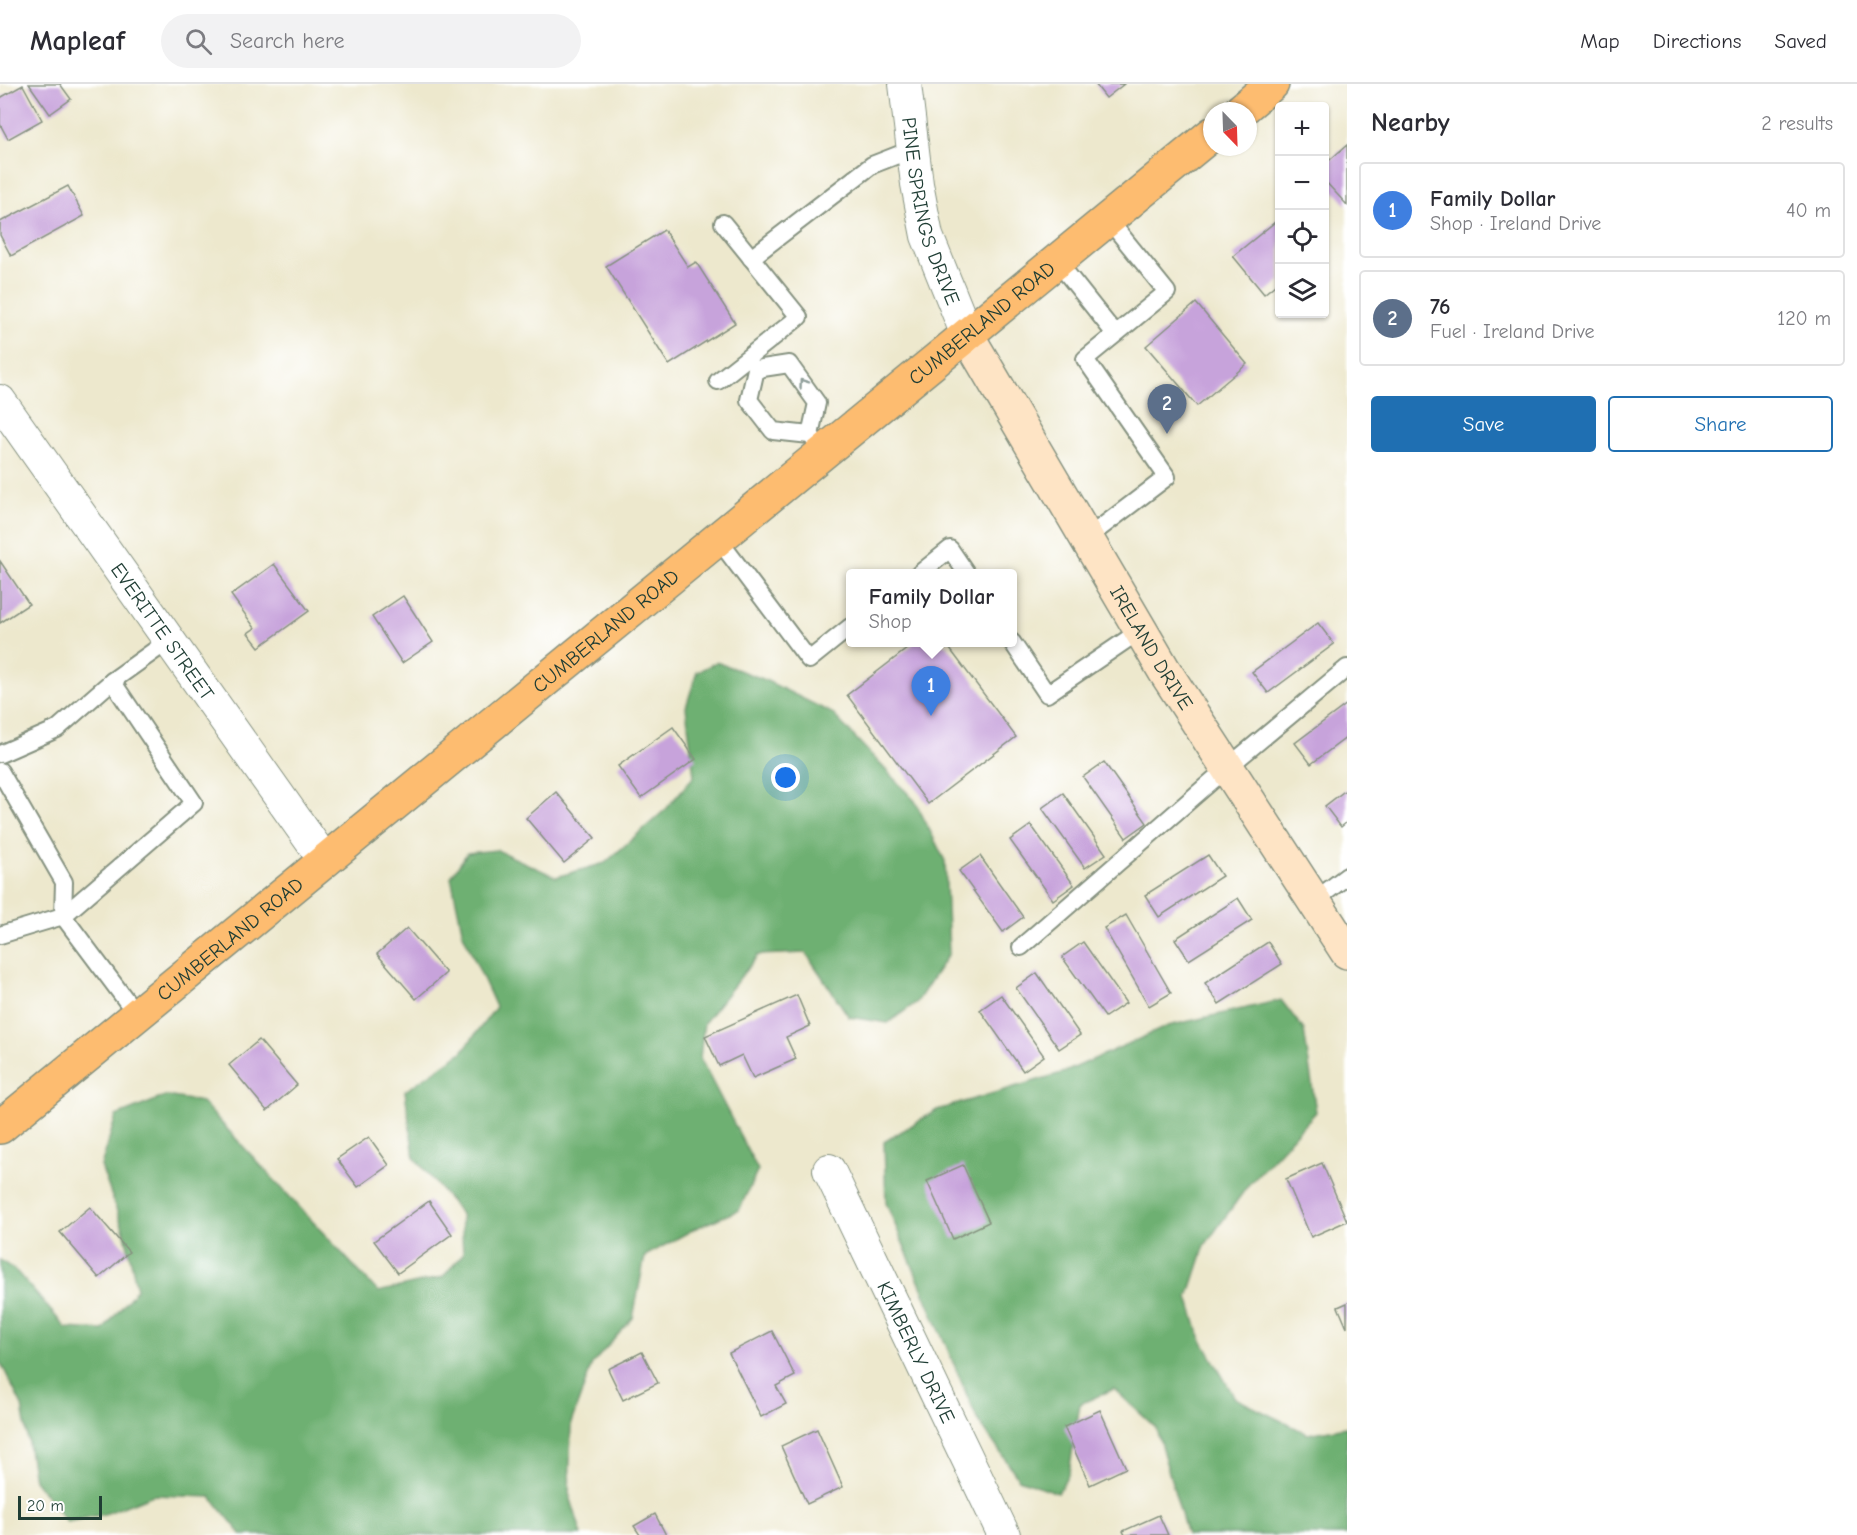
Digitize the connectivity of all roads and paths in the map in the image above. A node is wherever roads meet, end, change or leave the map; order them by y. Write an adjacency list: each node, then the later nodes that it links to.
1 (905, 84): 5 (street, PINE SPRINGS DRIVE)
2 (1272, 84): 3 (main road)
3 (1251, 102)
4 (1203, 141): 6 (main road, CUMBERLAND ROAD)
5 (913, 149): 8 (lane); 11 (street, PINE SPRINGS DRIVE)
6 (1108, 219): 9 (main road, CUMBERLAND ROAD); 10 (lane)
7 (723, 223): 8 (lane)
8 (751, 258): 12 (lane)
9 (1057, 261): 10 (lane); 11 (main road, CUMBERLAND ROAD)
10 (1115, 334): 16 (lane)
11 (967, 335): 15 (main road, CUMBERLAND ROAD); 16 (main road, IRELAND DRIVE)
12 (752, 364): 13 (lane); 15 (lane); 15 (lane, one-way to 12)
13 (718, 381)
14 (0, 401): 22 (street, EVERITTE STREET)
15 (817, 443): 17 (main road, CUMBERLAND ROAD)
16 (1087, 538): 21 (main road, IRELAND DRIVE)
17 (718, 539): 20 (lane); 29 (main road, CUMBERLAND ROAD)
18 (924, 569): 19 (lane)
19 (964, 569)
20 (846, 630)
21 (1141, 630): 23 (lane); 27 (main road, IRELAND DRIVE)
22 (168, 641): 25 (lane); 29 (street, EVERITTE STREET)
23 (1015, 647)
24 (1347, 668): 27 (lane)
25 (112, 681): 26 (lane); 32 (lane)
26 (0, 754)
27 (1228, 767): 31 (main road, IRELAND DRIVE); 34 (lane)
28 (0, 771): 32 (lane)
29 (325, 861): 36 (main road, CUMBERLAND ROAD)
30 (1347, 876): 31 (lane)
31 (1314, 901): 35 (main road, IRELAND DRIVE)
32 (63, 916): 33 (lane); 36 (lane)
33 (0, 935)
34 (1021, 947)
35 (1347, 952)
36 (137, 1015): 37 (main road, CUMBERLAND ROAD)
37 (1, 1126)
38 (829, 1170): 39 (street, KIMBERLY DRIVE)
39 (1004, 1535)

